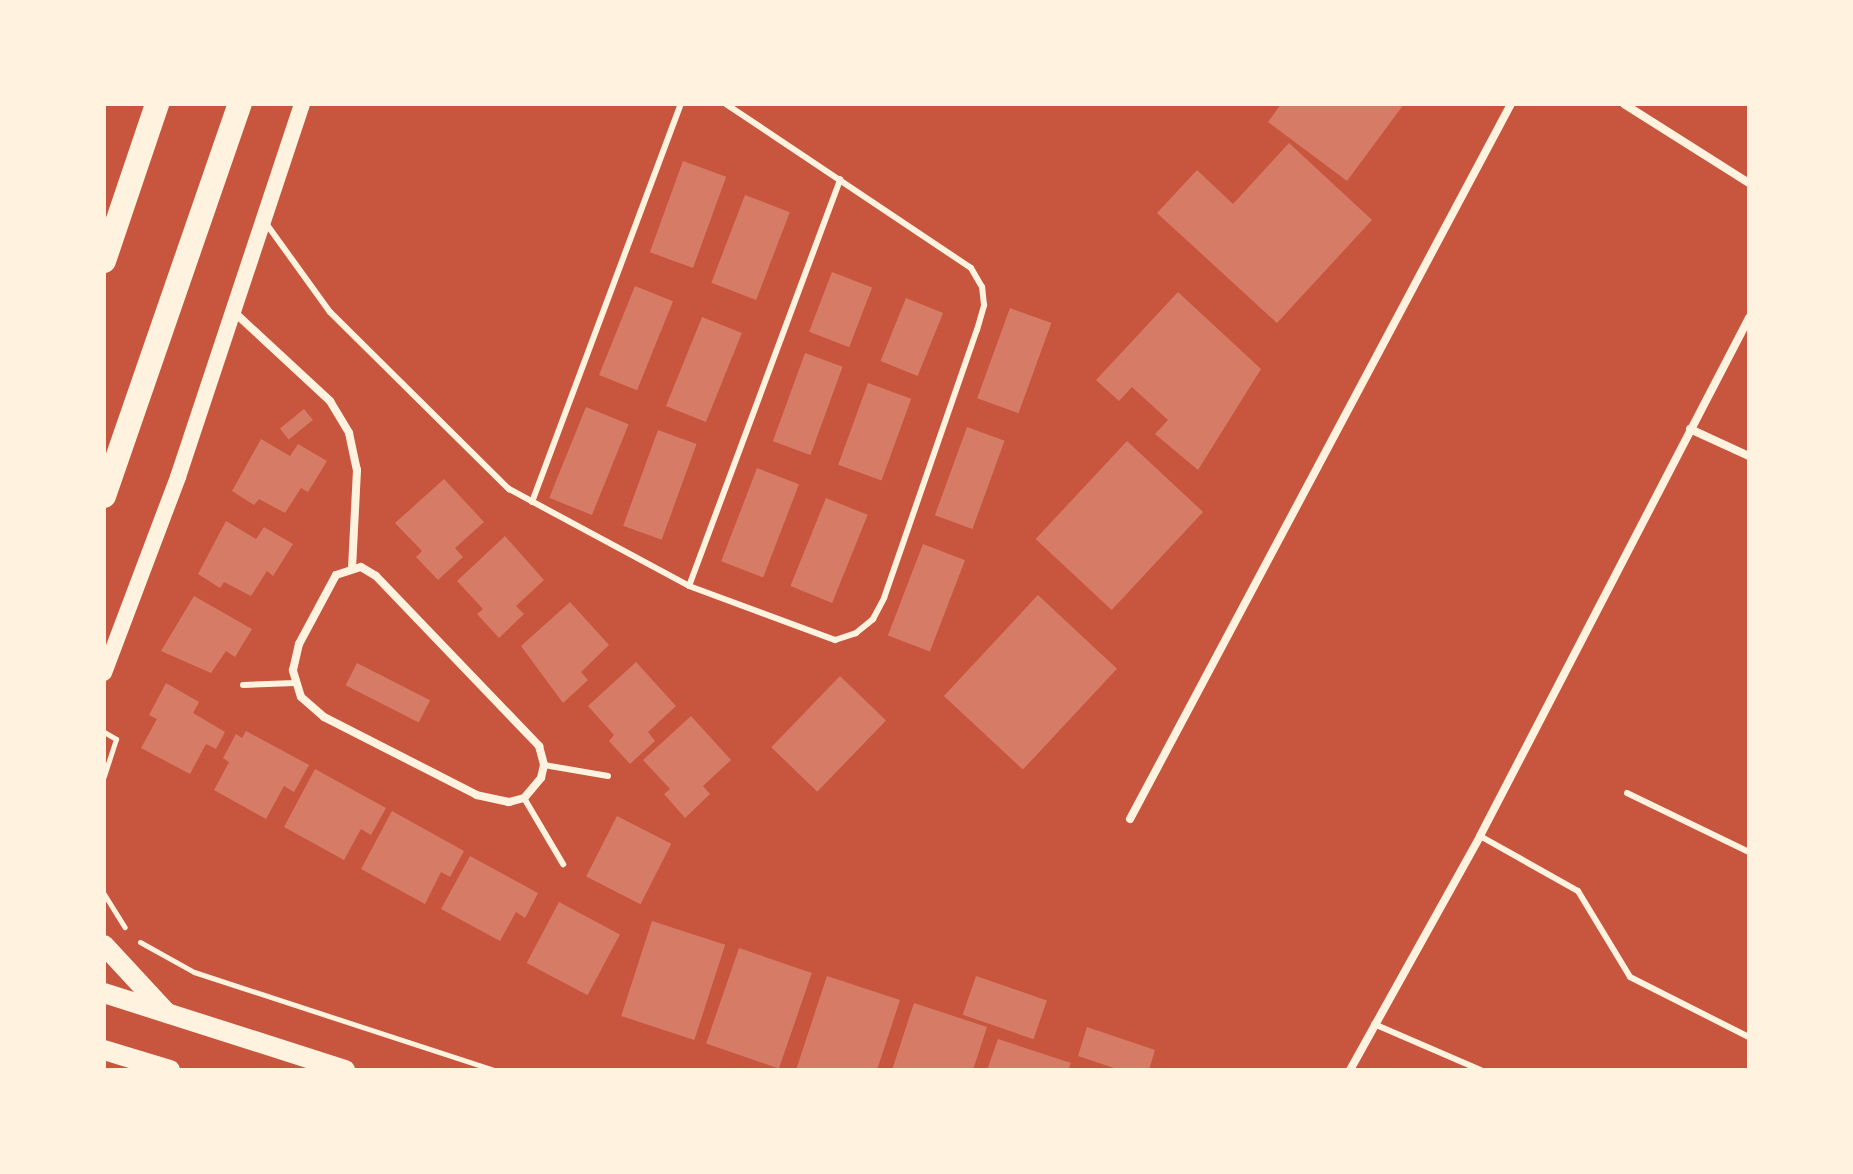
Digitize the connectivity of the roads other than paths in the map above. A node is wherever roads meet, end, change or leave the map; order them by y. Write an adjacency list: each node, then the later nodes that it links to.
1 (157, 104): 11 (highway)
2 (240, 104): 16 (highway)
3 (302, 104): 10 (main road)
4 (681, 104): 17 (lane)
5 (726, 104): 8 (lane)
6 (1511, 104): 27 (street)
7 (1624, 104): 9 (street)
8 (840, 179): 19 (lane); 19 (lane)
9 (1749, 183)
10 (263, 219): 12 (main road); 17 (lane)
11 (104, 261)
12 (234, 312): 18 (street); 20 (main road)
13 (1749, 318): 14 (street)
14 (1690, 429): 15 (street); 28 (street)
15 (1749, 456)
16 (104, 496)
17 (532, 502): 19 (lane)
18 (352, 568): 21 (street); 23 (street)
19 (689, 586)
20 (104, 673)
21 (295, 683): 22 (lane); 26 (street)
22 (243, 685)
23 (544, 765): 24 (lane); 26 (street)
24 (608, 776)
25 (1627, 793): 29 (lane)
26 (524, 798): 30 (lane)
27 (1130, 819)
28 (1480, 836): 34 (street); 35 (lane)
29 (1749, 852)
30 (563, 864)
31 (104, 945): 33 (main road)
32 (104, 993): 33 (main road)
33 (170, 1015): 38 (main road)
34 (1374, 1024): 39 (street); 40 (lane)
35 (1749, 1037)
36 (104, 1050): 37 (main road)
37 (170, 1070)
38 (345, 1070)
39 (1350, 1070)
40 (1481, 1070)

